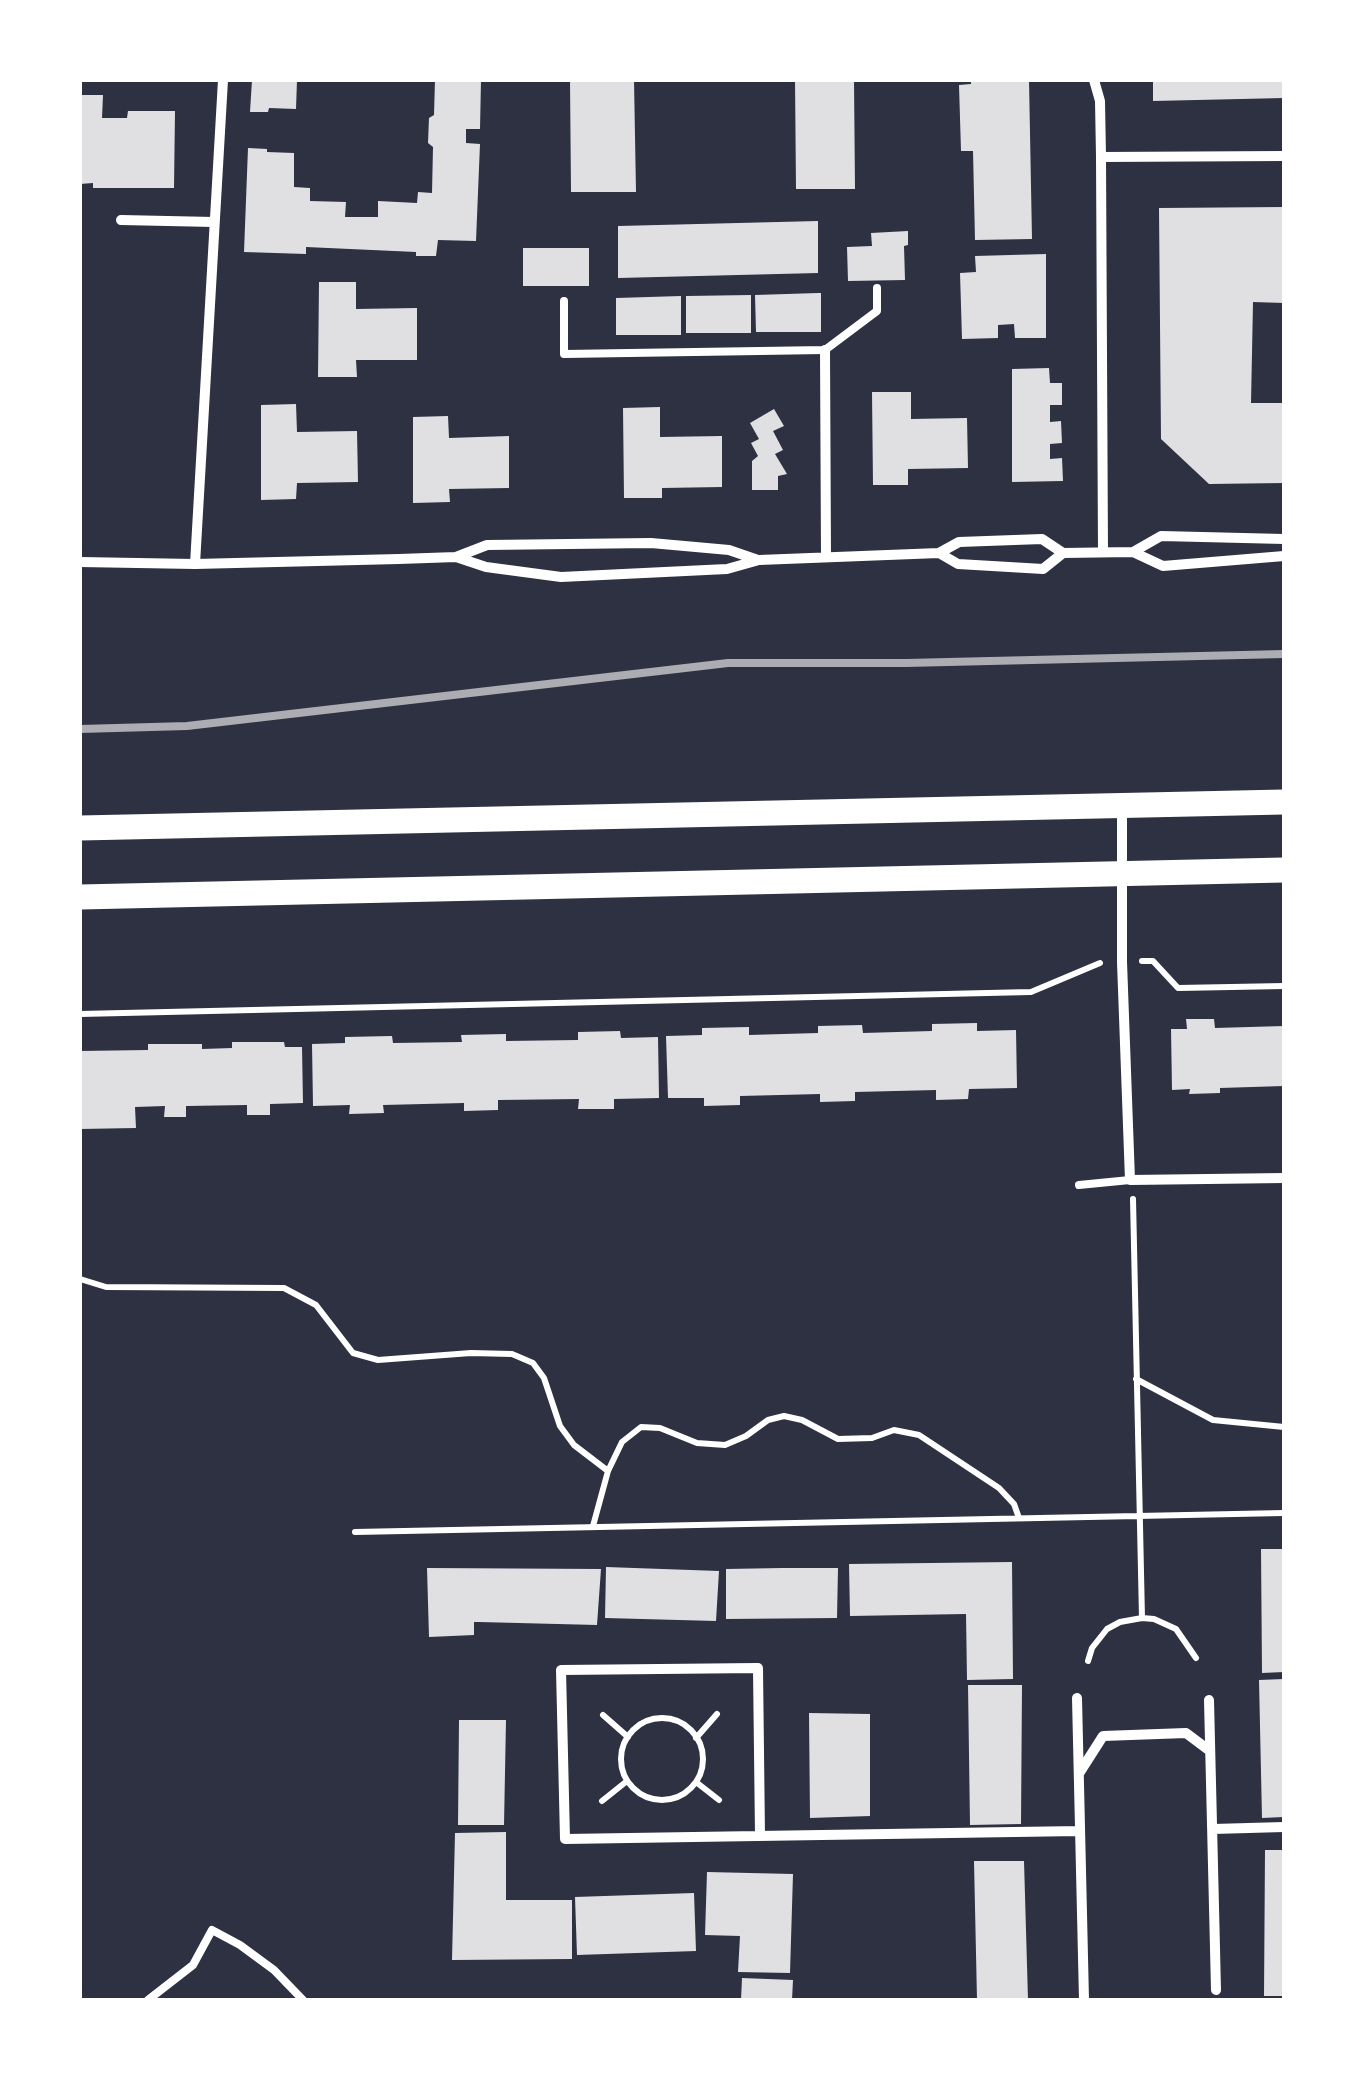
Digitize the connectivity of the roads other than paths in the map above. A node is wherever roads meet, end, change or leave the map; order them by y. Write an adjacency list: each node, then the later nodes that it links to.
1 (223, 80): 6 (street)
2 (1094, 80): 4 (street)
3 (1284, 156): 4 (street)
4 (1101, 157): 11 (street)
5 (121, 220): 6 (street)
6 (214, 222): 20 (street)
7 (877, 288): 9 (lane)
8 (564, 301): 9 (lane)
9 (825, 350): 17 (street)
10 (1284, 539): 12 (street)
11 (1103, 552): 12 (street); 14 (street)
12 (1133, 552): 15 (street)
13 (940, 553): 14 (street); 14 (street); 17 (street)
14 (1062, 553)
15 (1284, 556)
16 (456, 557): 18 (street); 18 (street); 20 (street)
17 (826, 557): 18 (street)
18 (759, 560)
19 (80, 562): 20 (street)
20 (195, 564)
21 (1284, 802): 22 (main road)
22 (1122, 804): 23 (main road); 25 (street)
23 (80, 828)
24 (1284, 870): 25 (main road)
25 (1122, 872): 26 (main road); 28 (street)
26 (80, 897)
27 (1284, 1178): 28 (street)
28 (1130, 1180): 29 (lane)
29 (1079, 1184)
30 (1077, 1698): 33 (street)
31 (1208, 1700): 32 (street)
32 (1210, 1750): 33 (street); 35 (street)
33 (1080, 1772): 36 (street)
34 (1284, 1827): 35 (street)
35 (1213, 1829): 38 (street)
36 (1079, 1831): 37 (street); 41 (street)
37 (760, 1836): 37 (street)
38 (1216, 1990)
39 (148, 2000): 40 (lane)
40 (303, 2000)
41 (1084, 2000)

